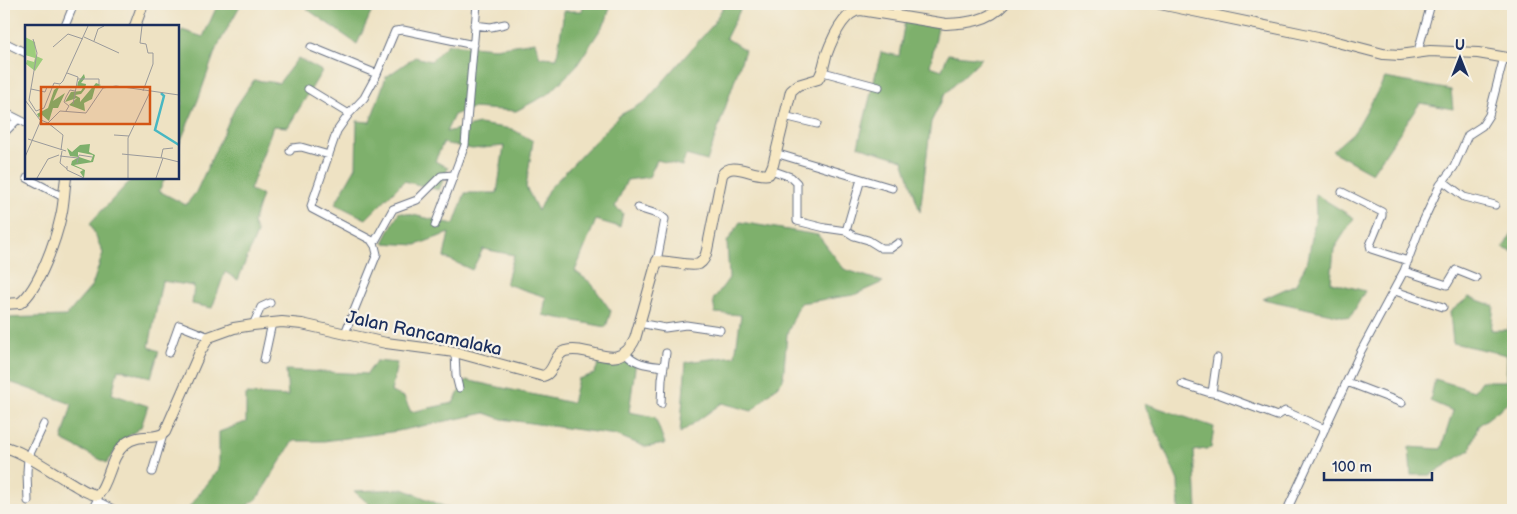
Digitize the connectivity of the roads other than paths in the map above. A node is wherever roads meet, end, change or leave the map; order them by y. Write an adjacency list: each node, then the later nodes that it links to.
1 (74, 4): 10 (street)
2 (143, 4): 11 (street)
3 (477, 4): 12 (street)
4 (897, 4): 8 (street)
5 (1004, 4): 8 (street)
6 (1160, 4): 16 (street)
7 (1431, 4): 16 (street)
8 (896, 16): 19 (street)
9 (504, 24): 12 (street)
10 (67, 25)
11 (136, 25)
12 (474, 25): 14 (street)
13 (4, 42): 17 (street)
14 (474, 45): 20 (street); 34 (street)
15 (312, 47): 20 (street)
16 (1418, 51): 18 (street)
17 (25, 52)
18 (1509, 58): 38 (street)
19 (823, 72): 21 (street); 25 (street)
20 (377, 74): 24 (street)
21 (879, 87)
22 (308, 89): 24 (street)
23 (4, 112): 26 (street)
24 (349, 114): 32 (street)
25 (784, 116): 28 (street); 31 (street)
26 (18, 119): 27 (street); 29 (street)
27 (25, 122)
28 (817, 124)
29 (4, 133)
30 (290, 151): 32 (street)
31 (776, 153): 33 (street); 36 (street)
32 (329, 155): 46 (street)
33 (771, 170): 45 (street); 48 (street)
34 (454, 174): 44 (street); 46 (street)
35 (66, 179): 41 (street)
36 (861, 179): 39 (street); 45 (street)
37 (35, 180): 41 (street)
38 (1443, 181): 42 (street); 49 (street)
39 (892, 188)
40 (1342, 192): 49 (street)
41 (63, 197): 54 (street)
42 (1495, 205)
43 (638, 208): 48 (street)
44 (435, 225)
45 (846, 231): 47 (street)
46 (374, 243): 60 (street)
47 (898, 243)
48 (657, 261): 57 (street)
49 (1408, 261): 50 (street)
50 (1404, 271): 51 (street); 52 (street)
51 (1476, 278)
52 (1395, 291): 55 (street); 69 (street)
53 (270, 303): 58 (street)
54 (4, 304)
55 (1443, 307)
56 (272, 323): 58 (street, Jalan Rancamalaka); 60 (street, Jalan Rancamalaka); 67 (street)
57 (639, 323): 59 (street); 64 (street)
58 (253, 325): 61 (street, Jalan Rancamalaka)
59 (720, 330)
60 (345, 333): 62 (street, Jalan Rancamalaka)
61 (209, 337): 63 (street); 77 (street)
62 (456, 352): 64 (street, Jalan Rancamalaka); 71 (street)
63 (169, 353)
64 (626, 353): 68 (street)
65 (666, 353): 68 (street)
66 (1217, 358): 72 (street)
67 (264, 360)
68 (664, 367): 74 (street)
69 (1347, 382): 73 (street); 76 (street)
70 (1182, 384): 72 (street)
71 (459, 388)
72 (1212, 393): 76 (street)
73 (1402, 403)
74 (661, 404)
75 (44, 424): 79 (street)
76 (1325, 429): 85 (street)
77 (162, 435): 80 (street); 81 (street)
78 (4, 447): 79 (street)
79 (28, 458): 81 (street); 82 (street)
80 (152, 472)
81 (96, 498): 83 (street); 84 (street)
82 (28, 502)
83 (92, 510)
84 (115, 510)
85 (1286, 510)

